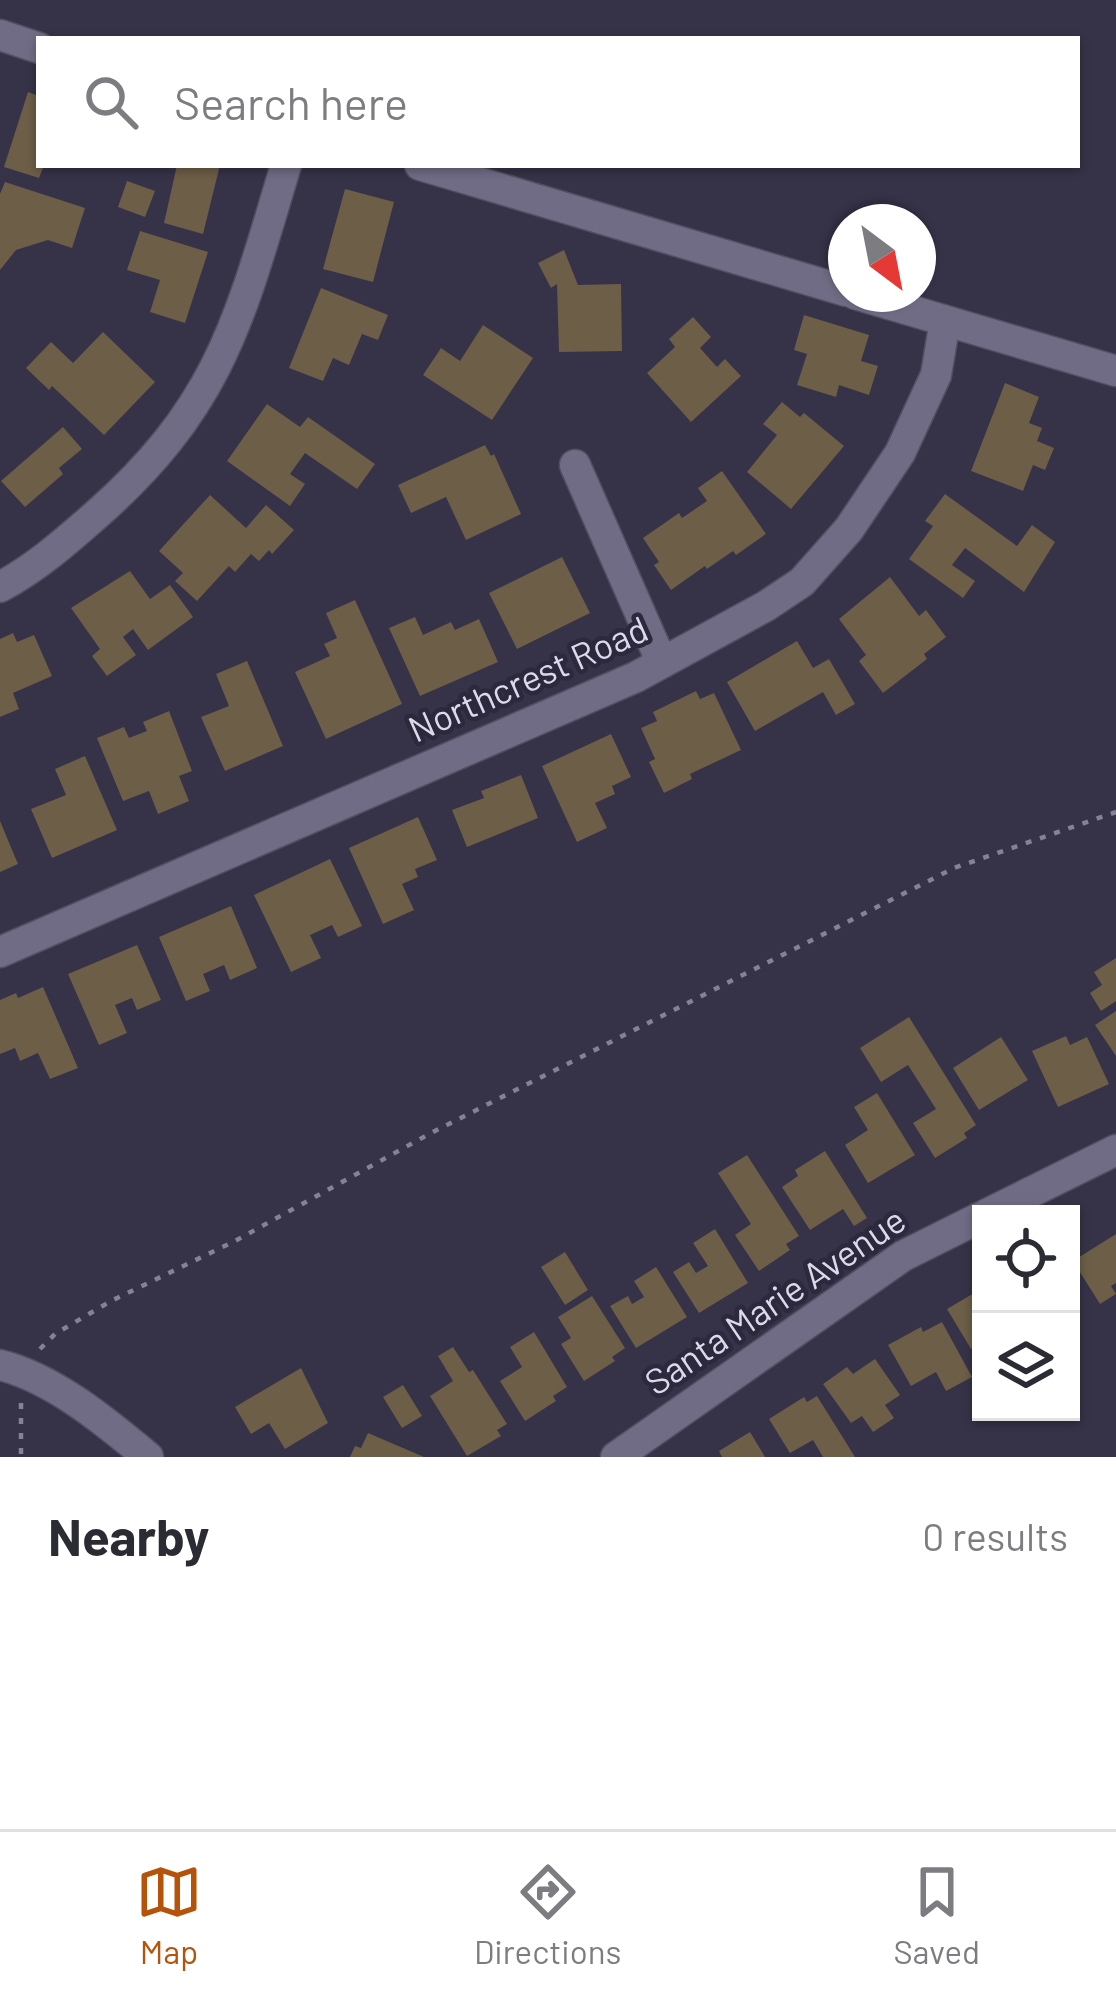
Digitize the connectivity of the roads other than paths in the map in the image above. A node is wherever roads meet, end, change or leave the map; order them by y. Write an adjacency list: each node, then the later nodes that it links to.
1 (0, 35): 2 (street)
2 (36, 47)
3 (285, 168): 10 (street)
4 (430, 168): 5 (street)
5 (828, 286)
6 (915, 312): 7 (street)
7 (945, 321): 8 (street); 11 (street, Northcrest Road)
8 (1116, 370)
9 (575, 465): 11 (street)
10 (0, 587)
11 (662, 663): 12 (street, Northcrest Road)
12 (0, 952)
13 (1116, 1150): 14 (street, Santa Marie Avenue)
14 (1004, 1205)
15 (972, 1221): 18 (street, Santa Marie Avenue)
16 (12, 1375): 17 (street)
17 (148, 1457)
18 (616, 1457)

